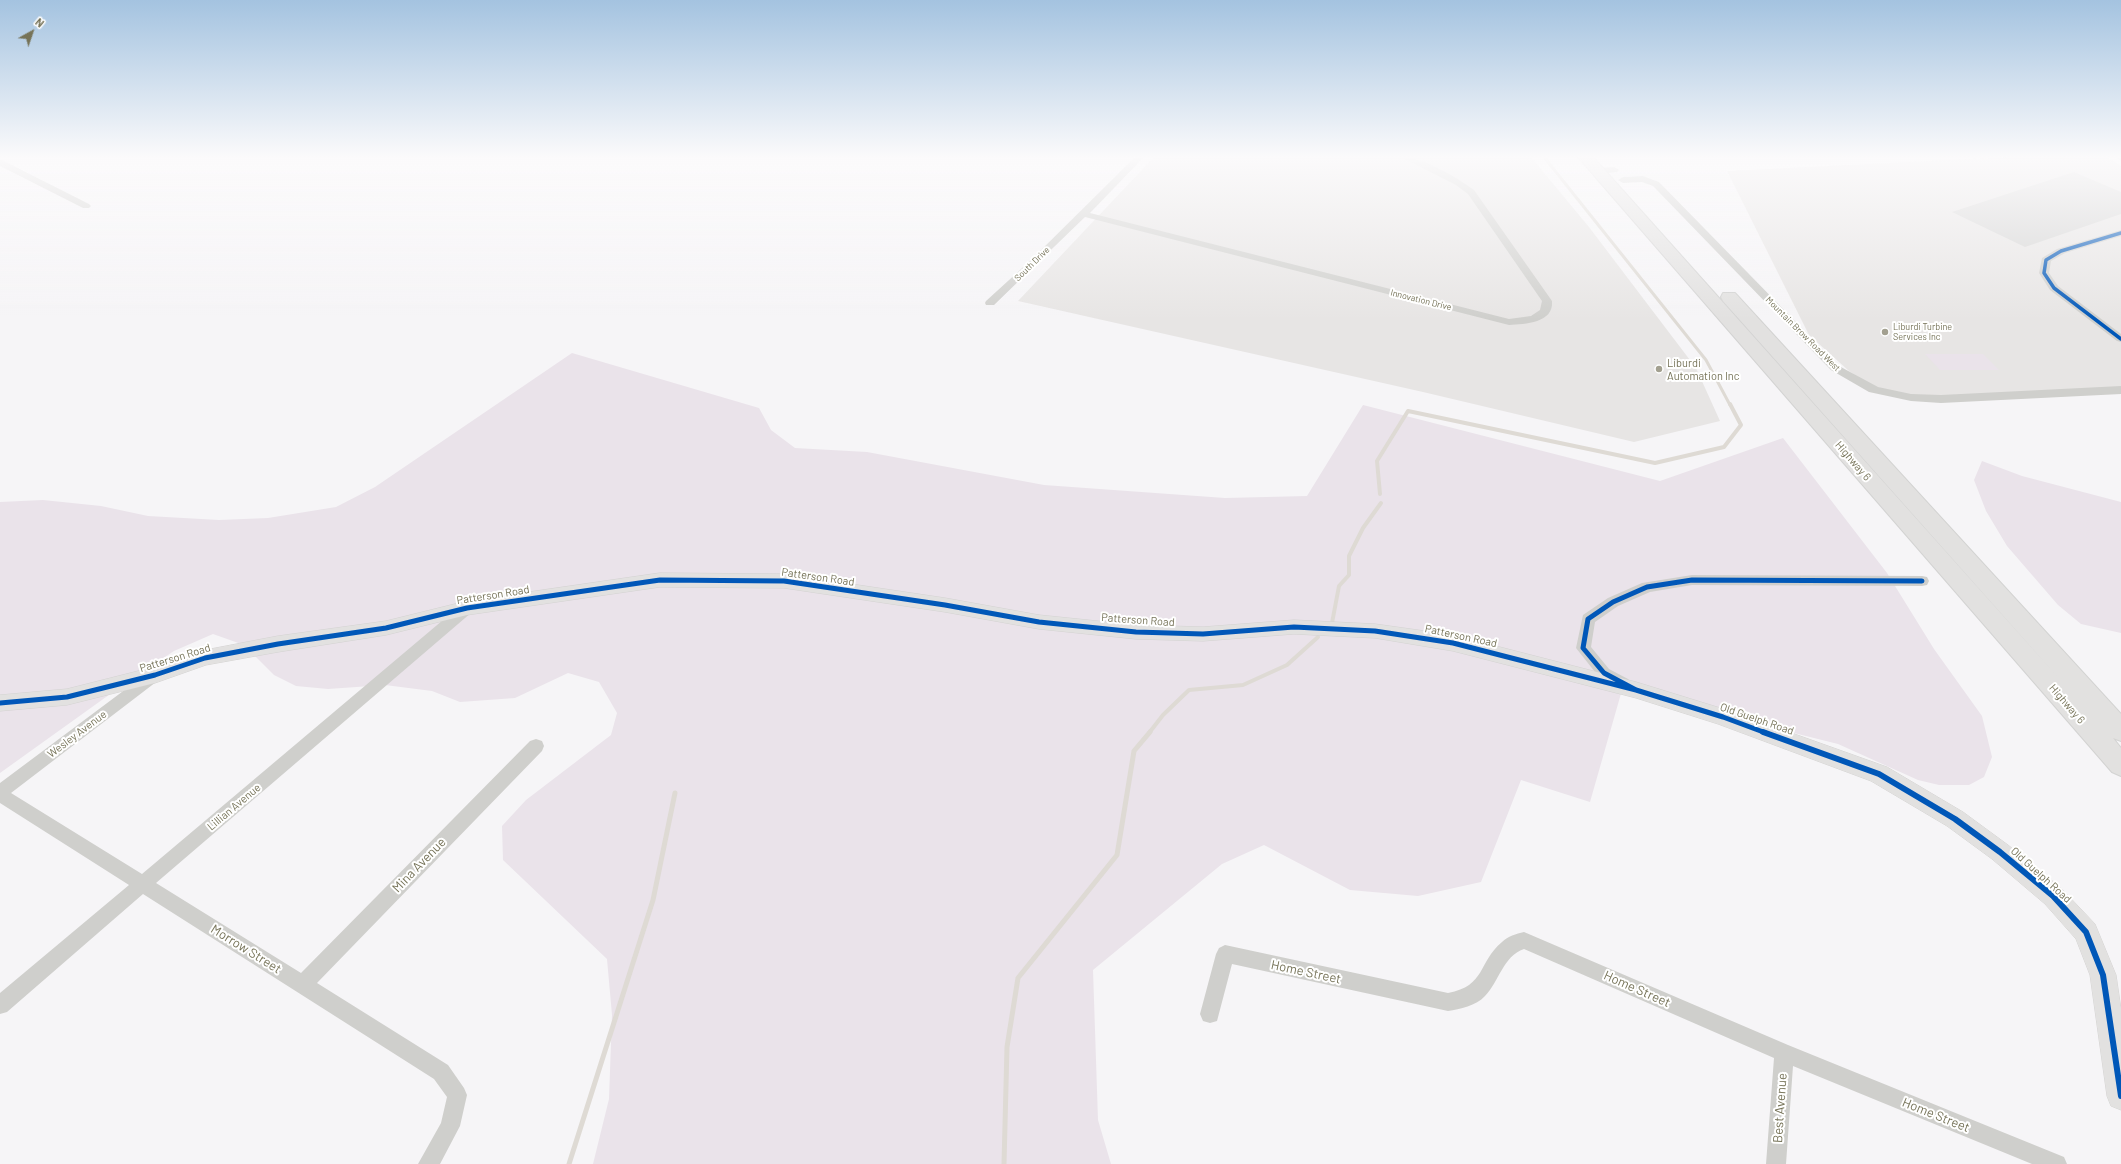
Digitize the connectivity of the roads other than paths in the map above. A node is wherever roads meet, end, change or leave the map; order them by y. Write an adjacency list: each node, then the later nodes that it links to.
1 (1087, 211): 6 (street, South Drive)
2 (1486, 211): 6 (street, Innovation Drive)
3 (1642, 211): 8 (highway, Highway 6)
4 (1647, 211): 8 (highway, Highway 6)
5 (1683, 211): 11 (street, Mountain Brow Road West)
6 (1084, 214): 9 (street, South Drive)
7 (2121, 233): 10 (street)
8 (1699, 275): 17 (highway, Highway 6); 19 (highway, Highway 6)
9 (990, 303)
10 (2121, 339)
11 (2121, 390)
12 (1922, 581): 15 (street, Old Guelph Road)
13 (467, 608): 14 (street, Patterson Road); 15 (street, Patterson Road); 21 (street, Lillian Avenue)
14 (155, 675): 16 (street, Patterson Road); 20 (street, Wesley Avenue)
15 (1636, 690): 26 (street, Old Guelph Road)
16 (0, 703)
17 (2121, 731)
18 (536, 746): 22 (street, Mina Avenue)
19 (2121, 765)
20 (0, 793): 21 (street, Morrow Street)
21 (143, 884): 22 (street, Morrow Street); 23 (street, Lillian Avenue)
22 (302, 985): 27 (street, Morrow Street)
23 (0, 1005)
24 (1210, 1014): 25 (street, Home Street)
25 (1784, 1053): 28 (street, Best Avenue); 29 (street, Home Street)
26 (2121, 1096)
27 (428, 1164)
28 (1776, 1164)
29 (2057, 1164)

